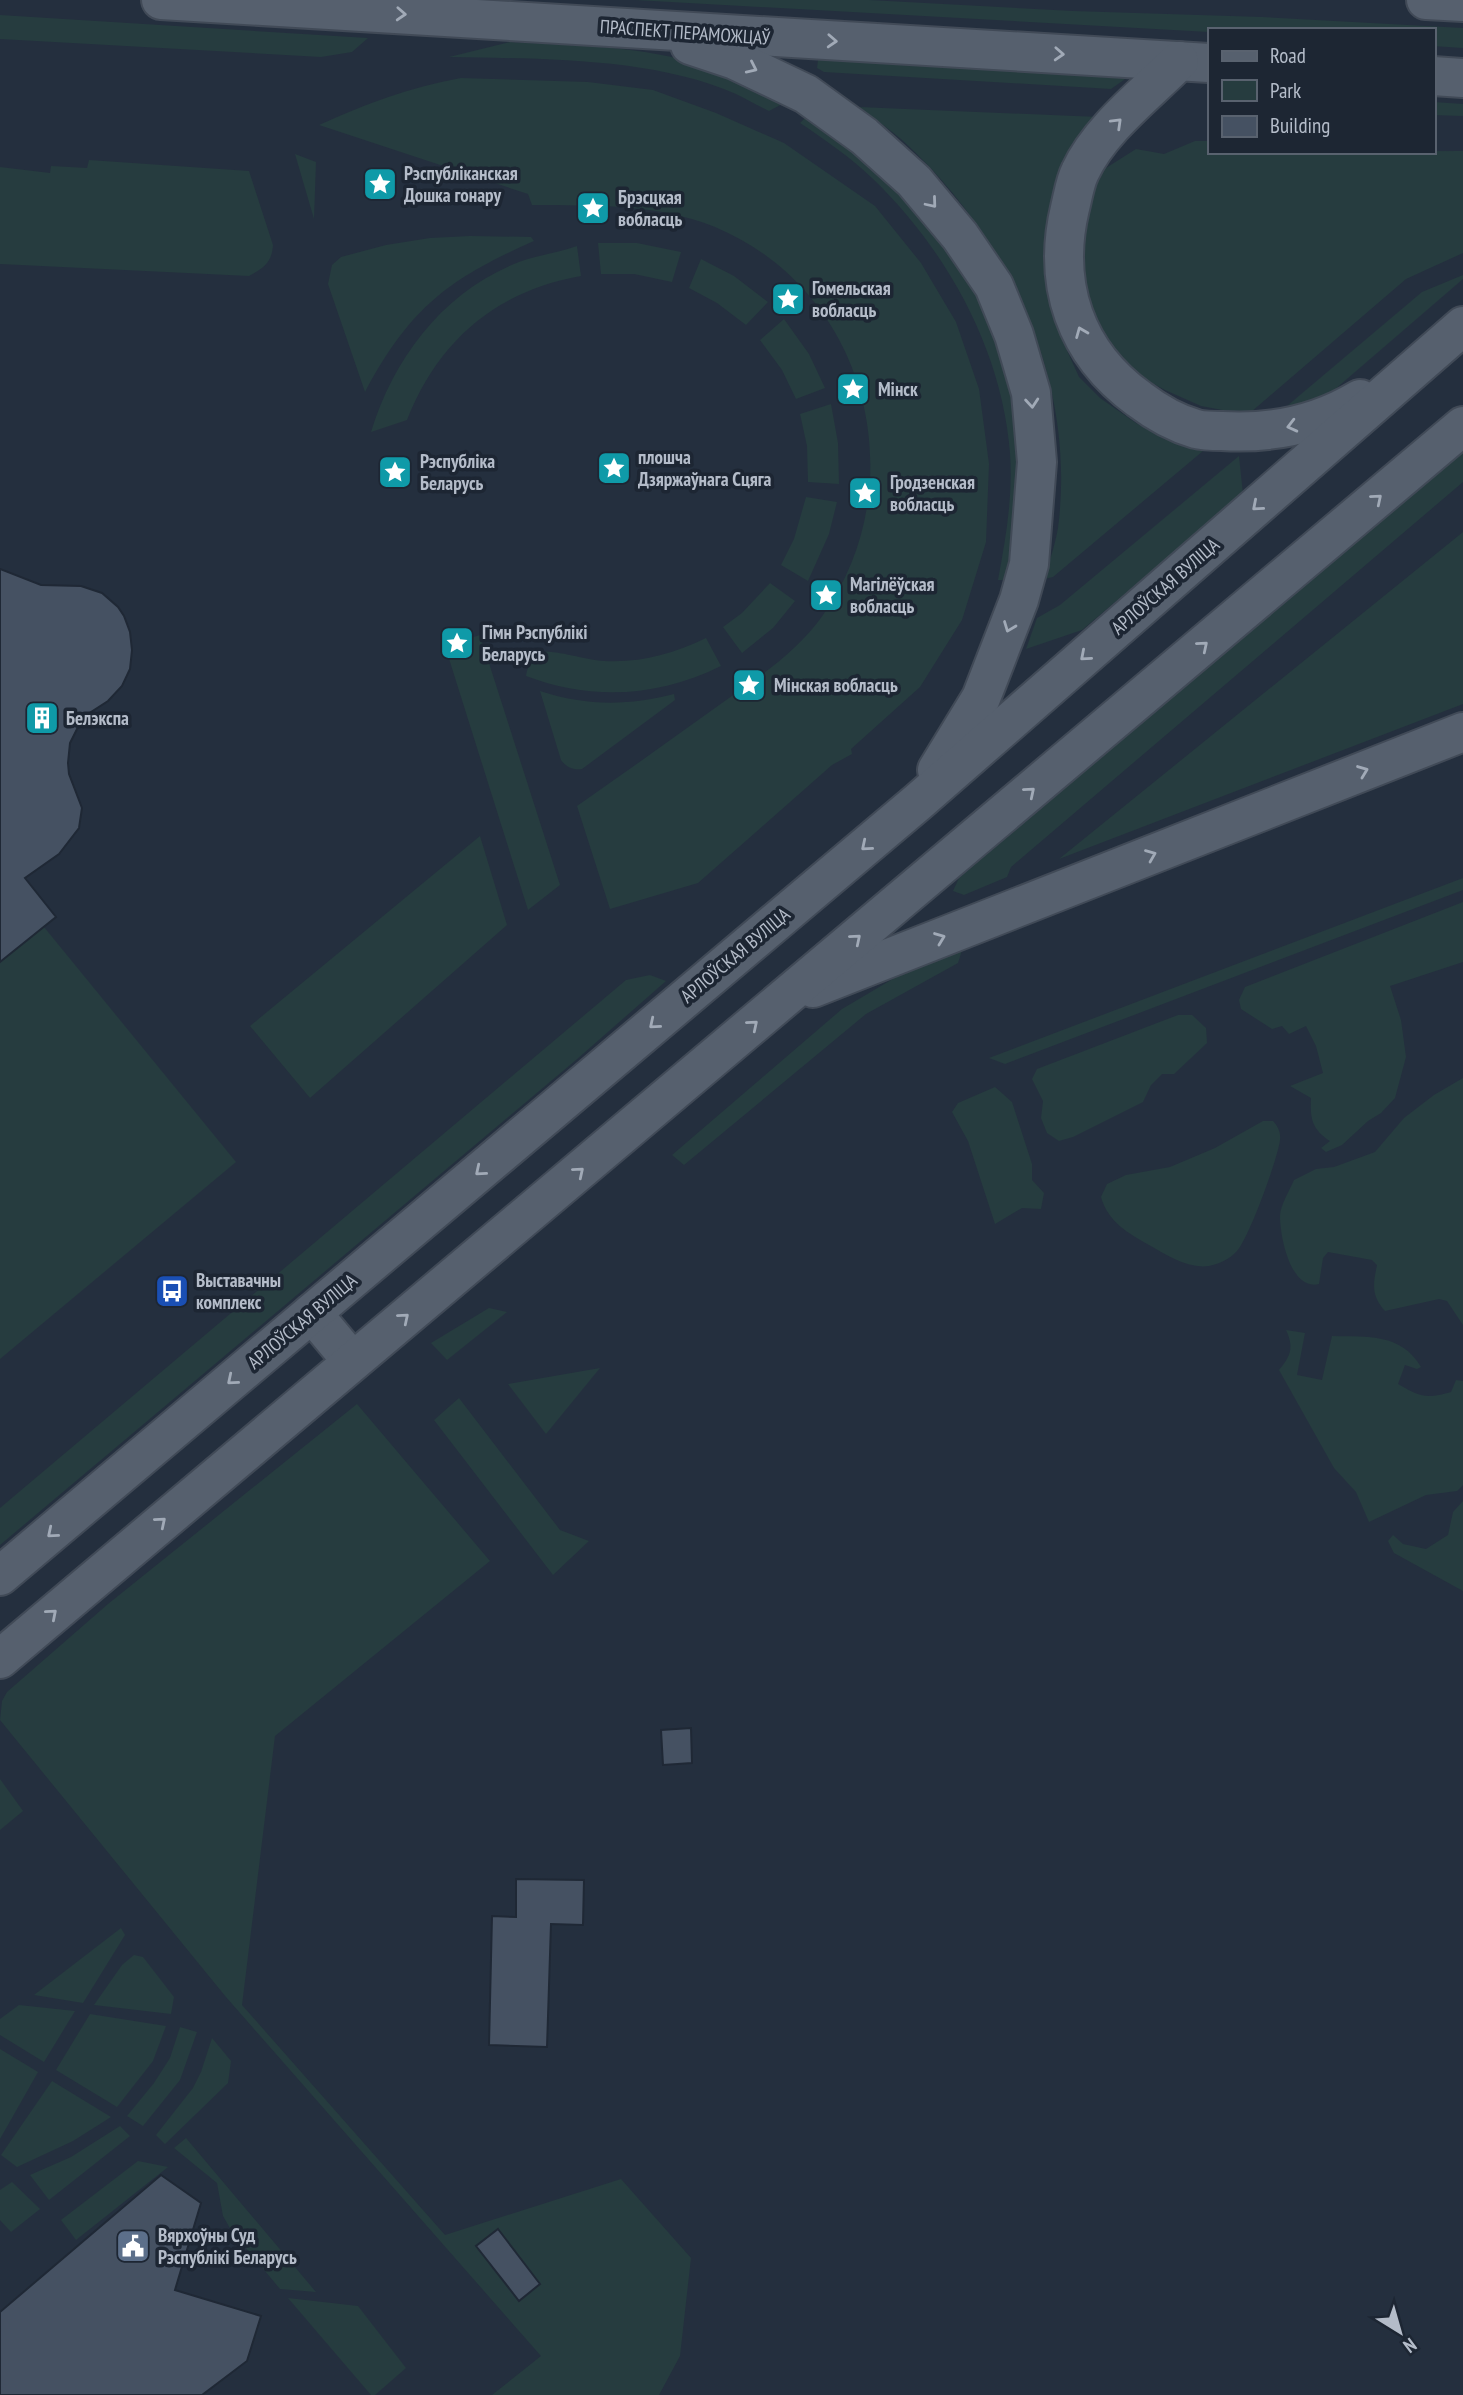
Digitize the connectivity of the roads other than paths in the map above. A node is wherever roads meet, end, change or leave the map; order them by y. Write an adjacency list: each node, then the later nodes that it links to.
1 (161, 0): 4 (main road, ПРАСПЕКТ ПЕРАМОЖЦАЎ, one-way to 4)
2 (1426, 0): 3 (main road)
3 (1463, 2)
4 (641, 29): 5 (main road, ПРАСПЕКТ ПЕРАМОЖЦАЎ, one-way to 5); 12 (main road, one-way to 12)
5 (1194, 62): 9 (main road, one-way to 5)
6 (1435, 76): 7 (main road)
7 (1463, 78)
8 (1463, 326): 9 (main road, АРЛОЎСКАЯ ВУЛІЦА)
9 (1419, 364): 12 (main road, АРЛОЎСКАЯ ВУЛІЦА, one-way to 12)
10 (1463, 426): 13 (main road, one-way to 10)
11 (1463, 732): 13 (main road, one-way to 11)
12 (918, 802): 14 (main road, АРЛОЎСКАЯ ВУЛІЦА, one-way to 14)
13 (785, 999): 15 (main road, one-way to 13)
14 (312, 1312): 15 (main road); 16 (main road, АРЛОЎСКАЯ ВУЛІЦА, one-way to 16)
15 (352, 1361): 17 (main road, one-way to 15)
16 (0, 1576)
17 (0, 1659)

